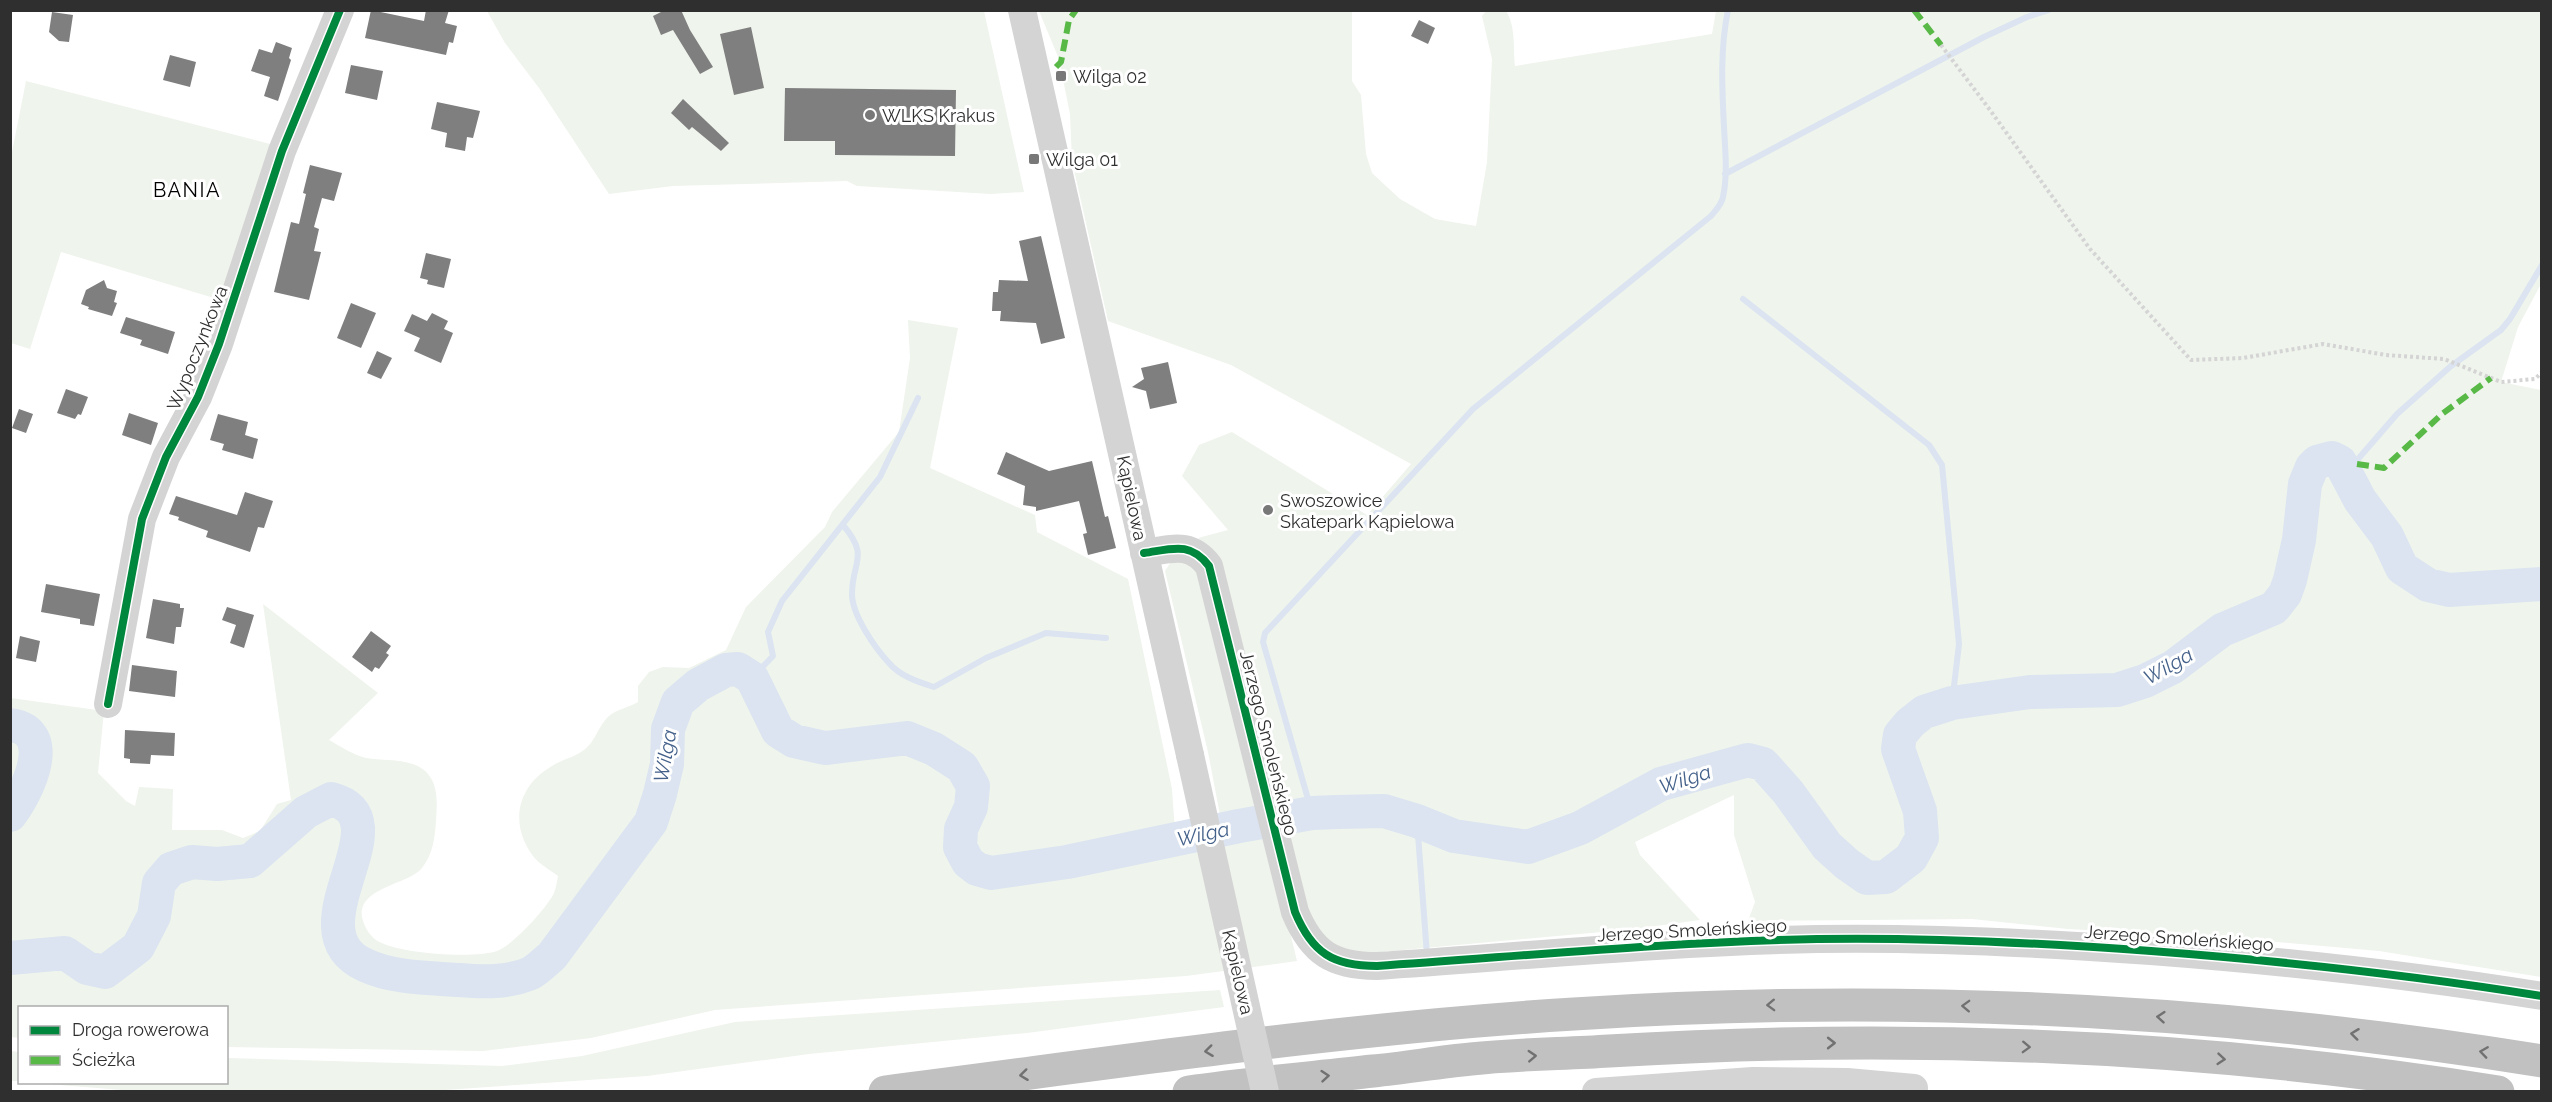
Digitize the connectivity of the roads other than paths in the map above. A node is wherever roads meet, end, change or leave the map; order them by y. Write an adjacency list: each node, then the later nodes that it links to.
1 (340, 10): 4 (street, Wypoczynkowa)
2 (1022, 10): 3 (street, Kąpielowa)
3 (1144, 553): 5 (street, Jerzego Smoleńskiego); 10 (street, Kąpielowa, bridge)
4 (108, 704)
5 (2541, 996)
6 (2541, 1061): 8 (highway, one-way to 8)
7 (1914, 1088): 11 (street)
8 (885, 1092)
9 (1189, 1092): 12 (highway, one-way to 12)
10 (1265, 1092)
11 (1596, 1092)
12 (2498, 1092)

